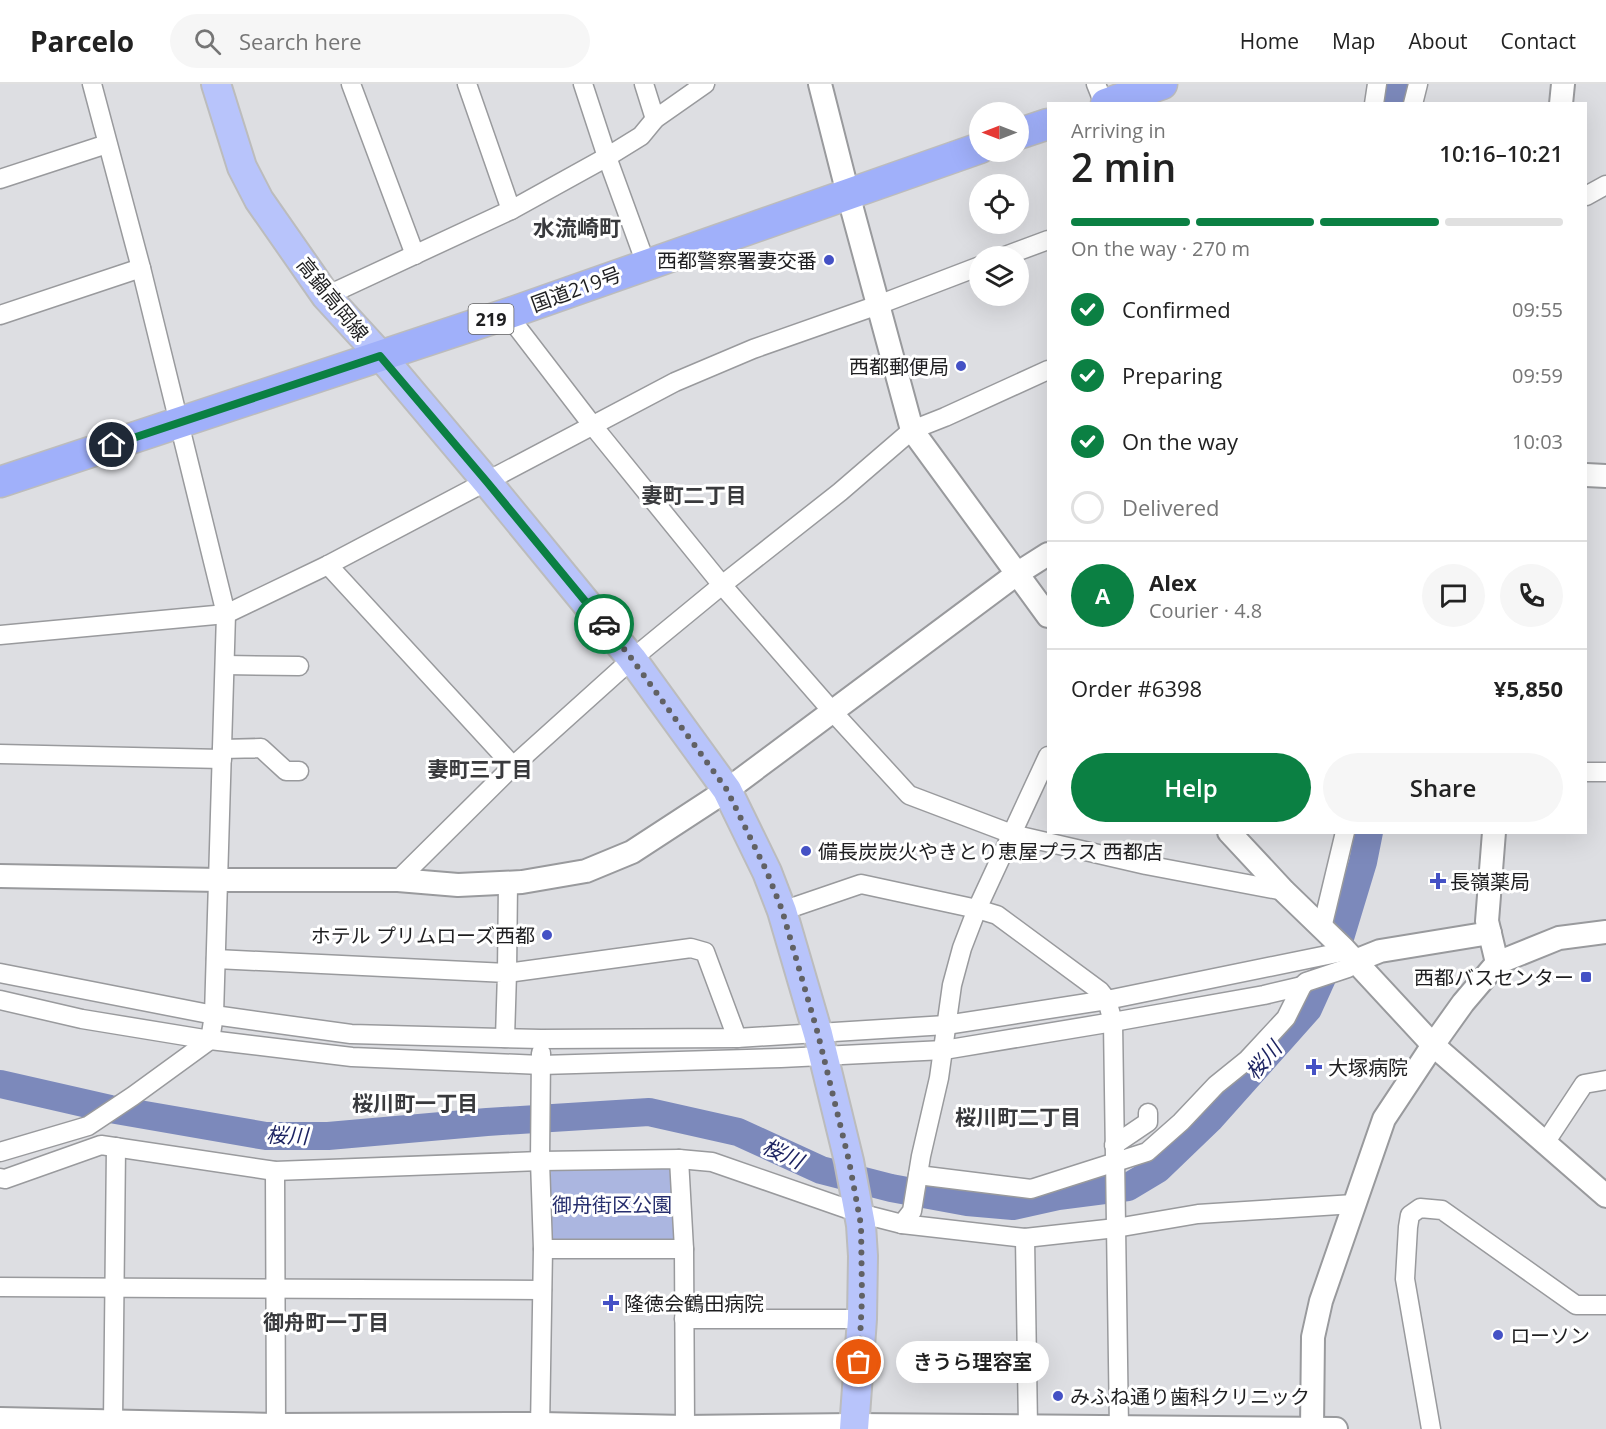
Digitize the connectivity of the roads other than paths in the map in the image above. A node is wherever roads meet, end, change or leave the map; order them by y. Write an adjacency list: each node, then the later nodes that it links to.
1 (92, 84): 22 (street)
2 (216, 84): 36 (main road, 高鍋高岡線)
3 (351, 84): 32 (street)
4 (467, 84): 29 (street)
5 (583, 84): 24 (street)
6 (644, 84): 19 (street)
7 (820, 84): 27 (street)
8 (1096, 84): 14 (street)
9 (1162, 84): 15 (highway)
10 (1377, 84): 16 (street)
11 (1418, 84): 17 (street)
12 (1563, 84): 18 (street)
13 (703, 85): 19 (street)
14 (1104, 102)
15 (1111, 102)
16 (1374, 102)
17 (1414, 102)
18 (1561, 102)
19 (655, 119): 24 (street)
20 (1047, 124): 21 (highway)
21 (1029, 130)
22 (107, 144): 25 (street); 34 (street)
23 (969, 152): 27 (highway, 国道219号 / 219)
24 (607, 158): 29 (street); 33 (street)
25 (0, 180)
26 (1606, 184): 28 (street)
27 (848, 195): 33 (highway, 国道219号 / 219); 37 (street)
28 (1587, 195)
29 (511, 210): 32 (street)
30 (1047, 240): 31 (street)
31 (1029, 247)
32 (415, 255): 36 (street)
33 (646, 264): 38 (highway, 国道219号 / 219)
34 (141, 268): 39 (street); 42 (street)
35 (969, 270): 37 (street)
36 (326, 296): 40 (main road, 高鍋高岡線)
37 (878, 305): 43 (street); 44 (street)
38 (507, 314): 40 (highway, 国道219号 / 219); 43 (street)
39 (0, 315)
40 (380, 356): 42 (highway, 国道219号 / 219); 48 (main road, 高鍋高岡線)
41 (1047, 370): 44 (street)
42 (179, 422): 47 (highway, 国道219号 / 219); 53 (street)
43 (593, 426): 48 (street); 52 (street)
44 (912, 430): 51 (street); 52 (street)
45 (1587, 475): 46 (street)
46 (1606, 476)
47 (0, 482)
48 (487, 482): 50 (street); 56 (main road, 高鍋高岡線)
49 (1047, 555): 51 (street)
50 (328, 565): 53 (street); 63 (street)
51 (1018, 573): 54 (street); 59 (street)
52 (722, 585): 56 (street); 59 (street)
53 (226, 614): 55 (street); 57 (street)
54 (1047, 615)
55 (0, 635)
56 (632, 659): 63 (street); 67 (main road, 高鍋高岡線)
57 (225, 665): 58 (street); 61 (street)
58 (299, 666)
59 (832, 711): 67 (street); 68 (street)
60 (0, 754): 61 (street)
61 (222, 754): 64 (street); 73 (street)
62 (1047, 758): 68 (street)
63 (513, 766): 74 (street)
64 (299, 771)
65 (1587, 772): 66 (street)
66 (1606, 772)
67 (727, 790): 75 (street); 78 (main road, 高鍋高岡線)
68 (1012, 834): 76 (street); 77 (street)
69 (1231, 834): 76 (street)
70 (1345, 834): 79 (street)
71 (1494, 834): 81 (street)
72 (0, 876): 73 (street)
73 (219, 880): 74 (street); 83 (street)
74 (398, 880): 75 (street)
75 (508, 882): 86 (street)
76 (1284, 891): 79 (street)
77 (978, 909): 78 (street); 89 (street); 92 (street)
78 (782, 910): 97 (main road, 高鍋高岡線)
79 (1324, 930): 82 (street)
80 (1606, 932): 84 (street)
81 (1490, 933): 82 (street); 84 (street)
82 (1347, 956): 87 (street); 89 (street); 98 (street)
83 (216, 959): 86 (street); 90 (street)
84 (1497, 963): 98 (street)
85 (0, 973): 90 (street)
86 (507, 973): 93 (street); 94 (street)
87 (1304, 984): 91 (street); 107 (street)
88 (0, 1000): 95 (street)
89 (1107, 1000): 91 (street); 92 (street)
90 (214, 1015): 93 (street); 95 (street)
91 (1113, 1022): 99 (street); 107 (street)
92 (946, 1025): 97 (street); 99 (street)
93 (505, 1038): 96 (street)
94 (737, 1038): 96 (street); 97 (street)
95 (210, 1040): 100 (street); 105 (street)
96 (541, 1040): 100 (street)
97 (820, 1045): 99 (street); 100 (street); 114 (main road, 高鍋高岡線)
98 (1433, 1045): 103 (street); 113 (street)
99 (944, 1050): 111 (street)
100 (541, 1065): 108 (street)
101 (1606, 1080): 103 (street)
102 (1148, 1113): 107 (street)
103 (1545, 1143): 112 (street)
104 (116, 1147): 109 (street); 110 (street); 121 (street)
105 (0, 1152)
106 (679, 1159): 108 (street); 114 (street); 119 (street)
107 (1114, 1159): 111 (street); 116 (street)
108 (540, 1161): 109 (street); 118 (street)
109 (275, 1171): 122 (street)
110 (0, 1178)
111 (918, 1179): 115 (street)
112 (1606, 1196)
113 (1354, 1204): 116 (street); 136 (street)
114 (858, 1209): 115 (street); 126 (main road, 高鍋高岡線)
115 (907, 1218): 117 (street)
116 (1116, 1224): 117 (street); 134 (street)
117 (1025, 1238): 133 (street)
118 (543, 1249): 119 (street); 123 (street)
119 (684, 1249): 125 (street)
120 (0, 1287): 121 (street)
121 (114, 1287): 122 (street); 128 (street)
122 (275, 1288): 123 (street); 129 (street)
123 (542, 1290): 130 (street)
124 (1606, 1305): 138 (street)
125 (684, 1319): 126 (street); 131 (street)
126 (862, 1319): 132 (main road, 高鍋高岡線)
127 (0, 1419): 128 (street)
128 (113, 1422): 129 (street)
129 (276, 1427): 130 (street)
130 (540, 1427): 131 (street)
131 (686, 1427): 132 (street)
132 (854, 1427): 133 (street)
133 (1028, 1427): 134 (street)
134 (1119, 1428): 135 (street)
135 (1159, 1429): 136 (street)
136 (1312, 1429): 137 (street)
137 (1336, 1429)
138 (1431, 1429)

